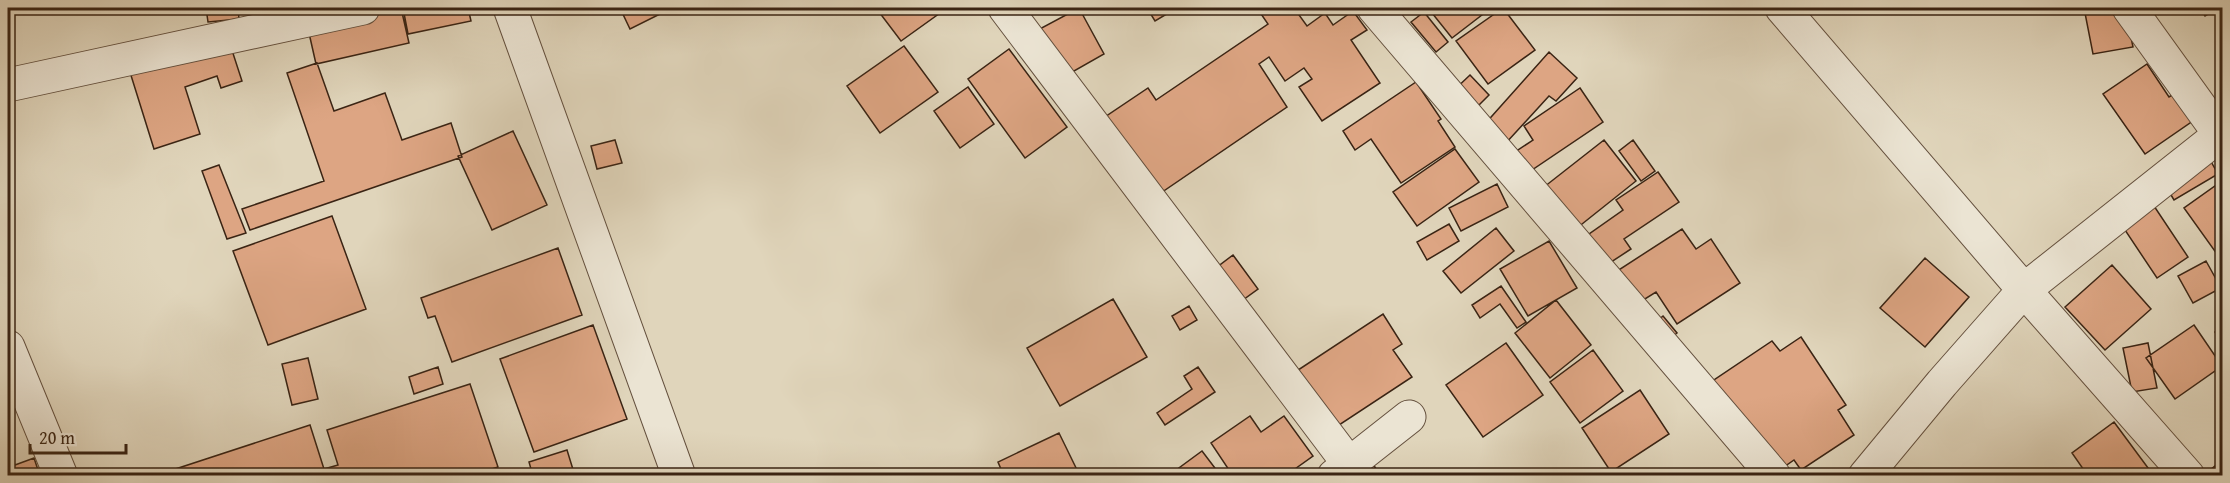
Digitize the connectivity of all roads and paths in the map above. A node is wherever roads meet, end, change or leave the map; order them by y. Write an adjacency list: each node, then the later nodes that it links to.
1 (363, 8): 7 (street)
2 (510, 8): 14 (street)
3 (1005, 8): 12 (street)
4 (1374, 8): 15 (street)
5 (1782, 8): 9 (street)
6 (2129, 8): 8 (street)
7 (8, 86)
8 (2222, 136): 9 (street)
9 (2024, 290): 16 (street); 17 (street)
10 (8, 347): 13 (street)
11 (1409, 417): 12 (street)
12 (1342, 470)
13 (61, 476)
14 (679, 476)
15 (1774, 476)
16 (1865, 476)
17 (2188, 476)

